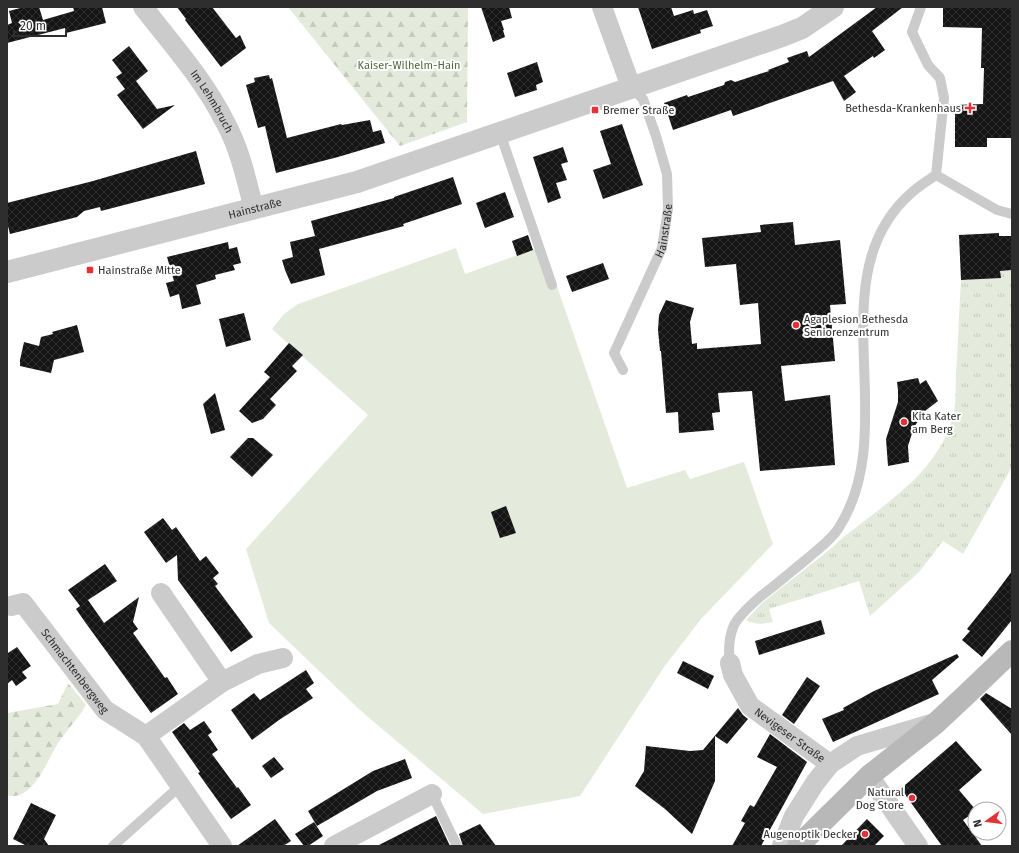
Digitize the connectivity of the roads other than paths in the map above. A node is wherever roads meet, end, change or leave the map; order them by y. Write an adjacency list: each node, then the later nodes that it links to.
1 (143, 7): 8 (street, Im Lehmbruch)
2 (602, 7): 5 (street)
3 (833, 7): 5 (street, Hainstraße)
4 (920, 7): 7 (lane)
5 (631, 87): 6 (street, Hainstraße); 12 (lane, Hainstraße)
6 (500, 133): 8 (street, Hainstraße); 11 (lane)
7 (936, 175): 9 (lane); 17 (lane)
8 (254, 209): 10 (street, Hainstraße)
9 (1012, 214)
10 (7, 272)
11 (552, 285)
12 (623, 370)
13 (161, 593): 18 (street)
14 (11, 606): 20 (street, Schmachtenbergweg)
15 (1012, 651): 19 (main road, Nevigeser Straße)
16 (283, 658): 18 (street)
17 (730, 663): 21 (street, Nevigeser Straße)
18 (222, 682): 20 (street)
19 (936, 722): 21 (street, Nevigeser Straße); 22 (main road, Nevigeser Straße)
20 (146, 736): 23 (street, Schmachtenbergweg)
21 (830, 764): 29 (street, Nevigeser Straße)
22 (869, 776): 30 (main road, Nevigeser Straße); 31 (street)
23 (180, 786): 25 (lane); 26 (street, Schmachtenbergweg)
24 (432, 794): 27 (street); 28 (lane)
25 (113, 846)
26 (222, 846)
27 (334, 846)
28 (457, 846)
29 (782, 846)
30 (798, 846)
31 (918, 846)

